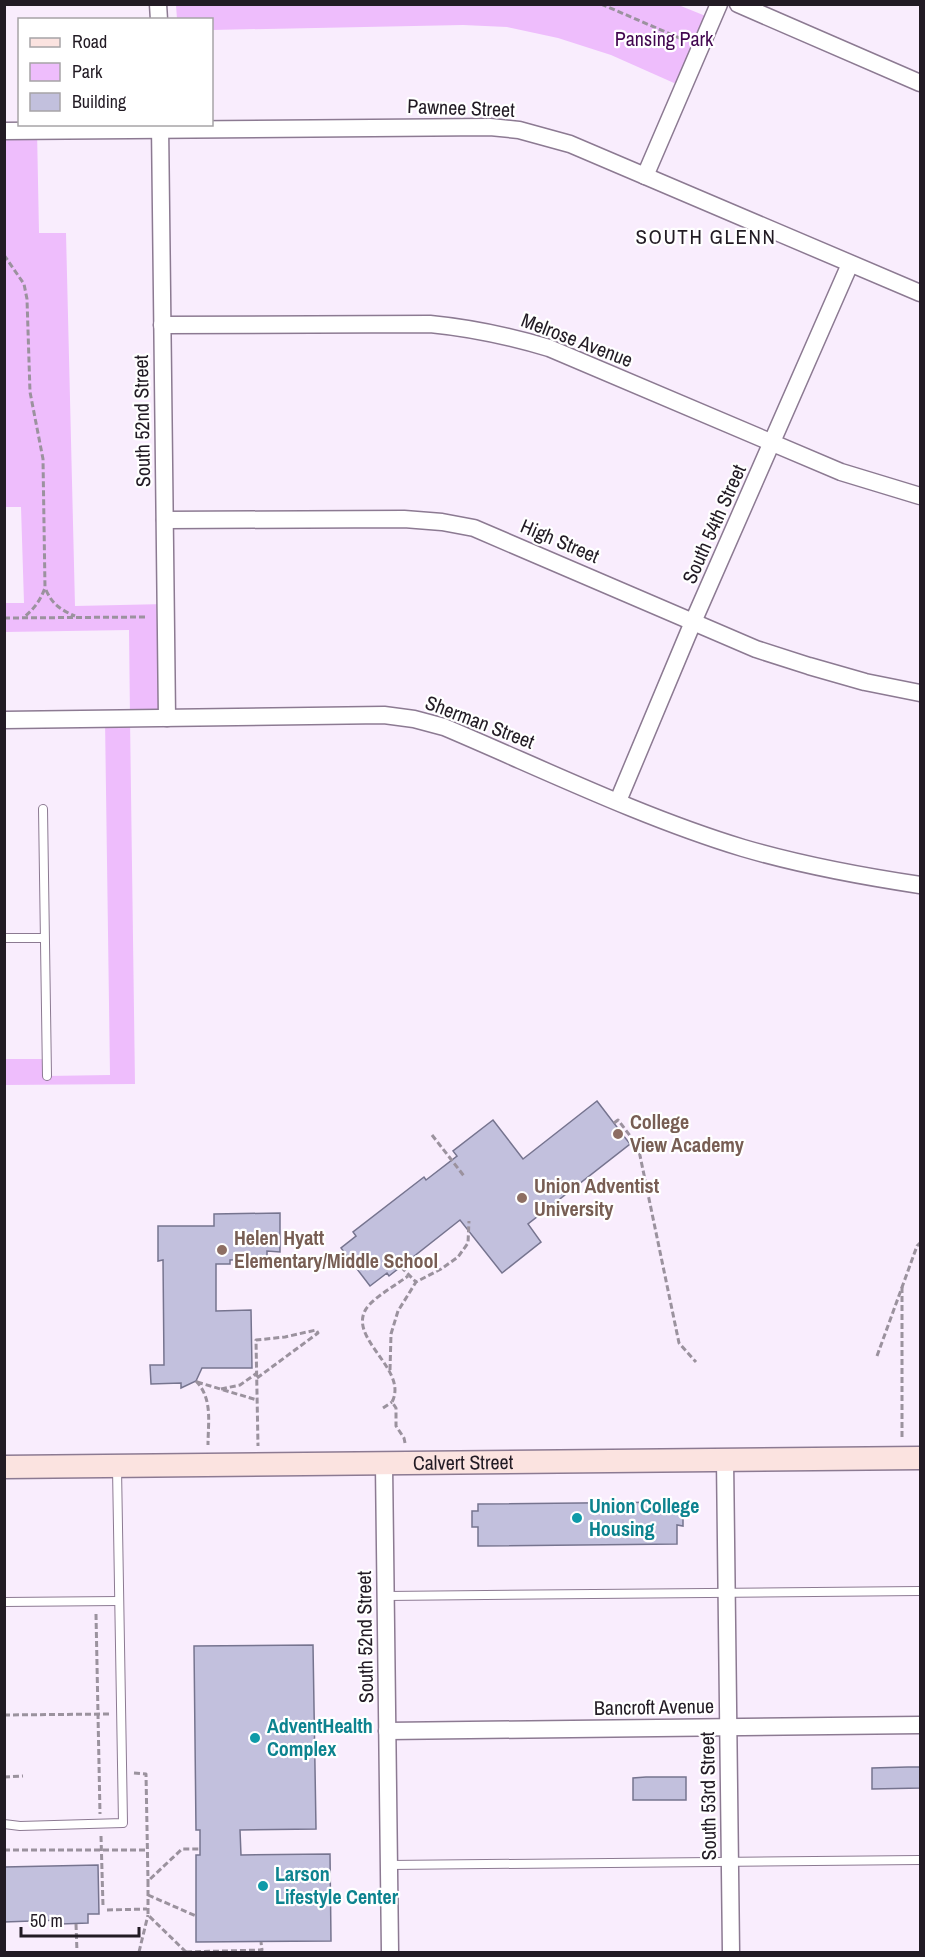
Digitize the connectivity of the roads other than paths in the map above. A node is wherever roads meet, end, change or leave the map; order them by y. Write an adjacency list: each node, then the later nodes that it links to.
1 (719, 4): 6 (street)
2 (738, 4): 3 (street)
3 (921, 83)
4 (160, 127): 5 (street, Pawnee Street); 6 (street, Pawnee Street); 9 (street, South 52nd Street)
5 (4, 130)
6 (645, 176): 7 (street, Pawnee Street)
7 (850, 264): 8 (street, Pawnee Street); 10 (street, South 54th Street)
8 (921, 293)
9 (162, 325): 10 (street, Melrose Avenue); 12 (street, South 52nd Street)
10 (772, 444): 11 (street, Melrose Avenue); 13 (street, South 54th Street)
11 (921, 496)
12 (165, 520): 13 (street, High Street); 15 (street, South 52nd Street)
13 (693, 622): 14 (street, High Street); 17 (street, South 54th Street)
14 (921, 693)
15 (168, 718): 16 (street, Sherman Street); 17 (street, Sherman Street)
16 (4, 720)
17 (618, 801): 19 (street, Sherman Street)
18 (43, 809): 21 (lane)
19 (921, 885)
20 (4, 938): 21 (lane)
21 (44, 938): 22 (lane)
22 (47, 1076)
23 (921, 1458): 24 (street, Calvert Street)
24 (725, 1459): 25 (street, Calvert Street); 29 (street, South 53rd Street)
25 (384, 1465): 27 (street, Calvert Street); 30 (street, South 52nd Street)
26 (4, 1467): 27 (street, Calvert Street)
27 (117, 1467): 31 (lane)
28 (921, 1591): 29 (lane)
29 (727, 1594): 30 (lane); 34 (street, South 53rd Street)
30 (386, 1596): 35 (street, South 52nd Street)
31 (119, 1601): 32 (lane); 36 (lane)
32 (4, 1602)
33 (921, 1725): 34 (street, Bancroft Avenue)
34 (728, 1727): 35 (street, Bancroft Avenue); 38 (street, South 53rd Street)
35 (387, 1731): 39 (street, South 52nd Street)
36 (4, 1824)
37 (921, 1860): 38 (lane)
38 (730, 1862): 39 (lane); 41 (street, South 53rd Street)
39 (389, 1865): 40 (street, South 52nd Street)
40 (390, 1953)
41 (731, 1953)

